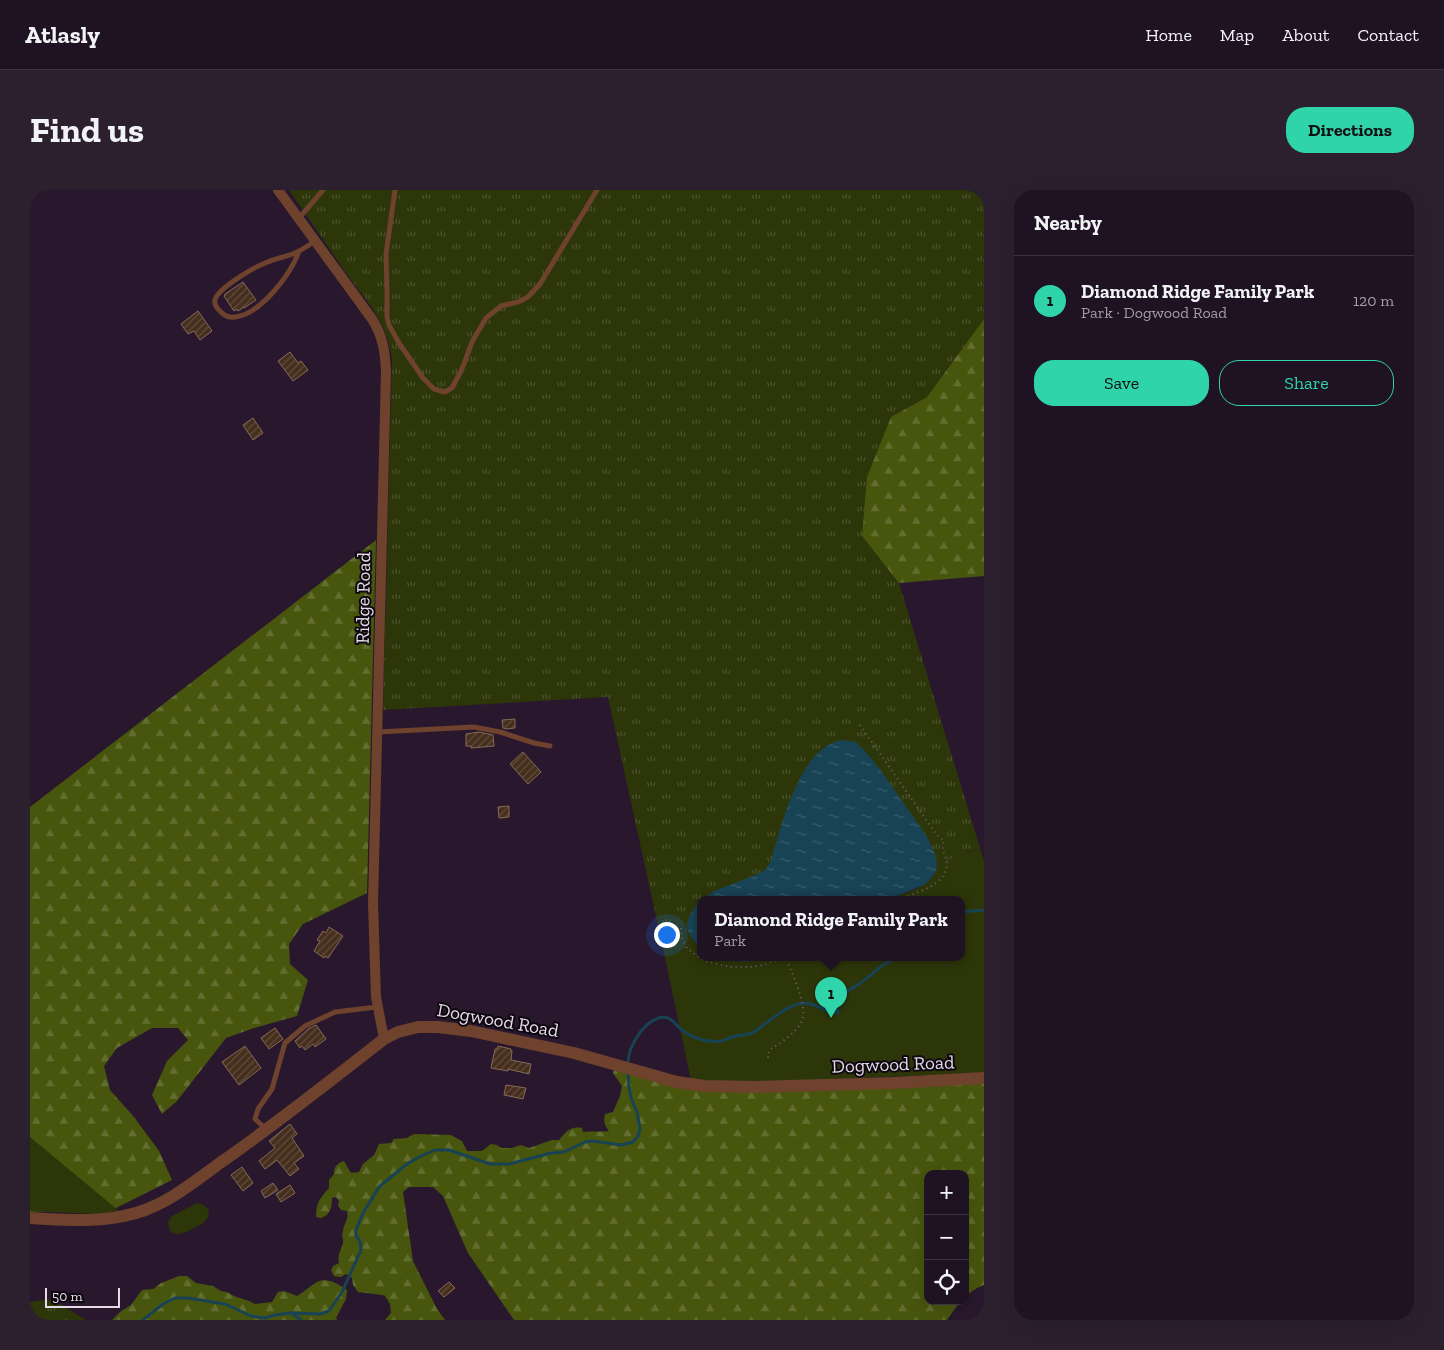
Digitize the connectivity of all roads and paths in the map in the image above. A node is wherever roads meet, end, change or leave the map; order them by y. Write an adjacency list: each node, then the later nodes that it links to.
1 (278, 190): 5 (street, Ridge Road)
2 (323, 190): 5 (lane)
3 (395, 190): 4 (lane)
4 (597, 190)
5 (299, 218): 6 (street, Ridge Road)
6 (316, 241): 7 (lane); 9 (street, Ridge Road)
7 (299, 251): 7 (lane)
8 (860, 725): 11 (path)
9 (378, 732): 10 (lane); 17 (street, Ridge Road)
10 (550, 746)
11 (908, 896)
12 (681, 928): 13 (path)
13 (697, 955)
14 (708, 961): 15 (path)
15 (774, 961)
16 (787, 961): 19 (path)
17 (377, 1007): 18 (street, Ridge Road); 21 (lane)
18 (384, 1039): 20 (street, Dogwood Road); 21 (street, Dogwood Road)
19 (768, 1058)
20 (984, 1078)
21 (267, 1130): 22 (street, Dogwood Road)
22 (30, 1218)

